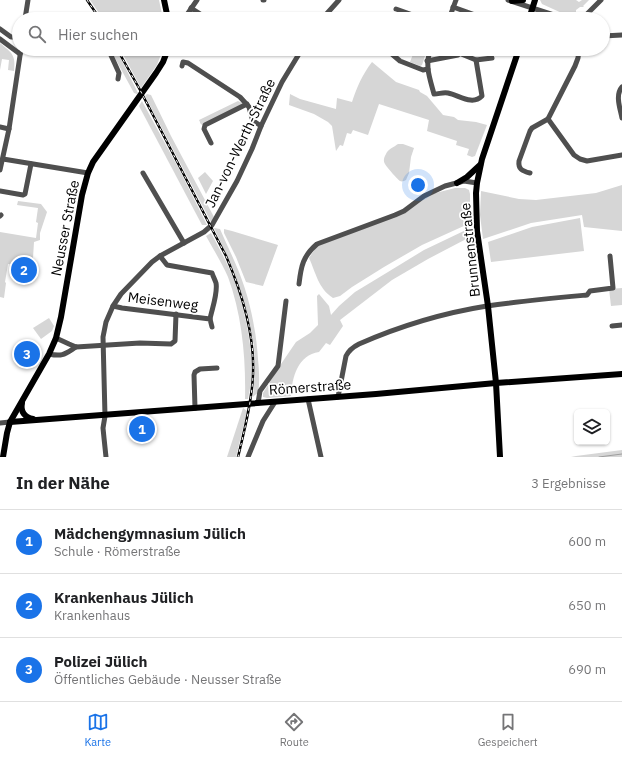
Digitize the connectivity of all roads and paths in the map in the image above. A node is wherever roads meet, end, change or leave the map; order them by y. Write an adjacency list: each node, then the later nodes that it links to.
1 (28, 0): 14 (street)
2 (164, 0): 15 (main road)
3 (197, 0): 11 (street)
4 (339, 0): 18 (street)
5 (456, 0): 10 (street)
6 (523, 0): 9 (main road)
7 (535, 0): 12 (main road)
8 (601, 0): 24 (street)
9 (510, 1): 12 (street)
10 (453, 7): 20 (street); 21 (street)
11 (191, 8): 16 (street); 17 (street)
12 (533, 8): 22 (main road); 23 (street)
13 (396, 9): 19 (street)
14 (26, 12)
15 (167, 12)
16 (188, 12)
17 (197, 12)
18 (328, 12)
19 (404, 12)
20 (451, 12)
21 (467, 12)
22 (532, 12)
23 (546, 12)
24 (589, 12)
25 (0, 29): 28 (street)
26 (622, 35): 27 (street)
27 (610, 36)
28 (12, 37)
29 (0, 39): 30 (street)
30 (12, 47)
31 (19, 56): 53 (street)
32 (110, 56): 46 (street)
33 (165, 56): 60 (main road, Neusser Straße)
34 (298, 56): 51 (street, Jan-von-Werth-Straße)
35 (394, 56): 45 (street)
36 (428, 56): 43 (street)
37 (453, 56): 43 (street)
38 (466, 56): 42 (street)
39 (517, 56): 58 (main road, Brunnenstraße)
40 (578, 56): 50 (street)
41 (492, 58): 42 (street)
42 (476, 60): 45 (street)
43 (428, 61): 45 (street)
44 (182, 66): 48 (street)
45 (428, 68)
46 (118, 79)
47 (622, 87): 49 (street)
48 (247, 104): 51 (street); 54 (street)
49 (622, 118)
50 (548, 119): 55 (street); 61 (street)
51 (261, 126): 66 (street, Jan-von-Werth-Straße)
52 (0, 127): 53 (street)
53 (9, 129): 56 (street)
54 (211, 143)
55 (622, 155)
56 (3, 159): 57 (street); 59 (street)
57 (31, 164): 60 (street); 65 (street)
58 (480, 166): 63 (main road); 64 (main road, Brunnenstraße)
59 (0, 170)
60 (88, 173): 78 (main road, Neusser Straße)
61 (530, 173)
62 (143, 174): 66 (street)
63 (456, 182): 64 (street); 69 (street)
64 (477, 183): 72 (main road, Brunnenstraße)
65 (0, 191)
66 (184, 243): 67 (street, Jan-von-Werth-Straße)
67 (160, 256): 71 (street, Jan-von-Werth-Straße); 74 (street, Meisenweg)
68 (610, 256): 72 (street)
69 (299, 284)
70 (286, 301): 89 (street)
71 (113, 306): 73 (street, Meisenweg); 79 (street, Jan-von-Werth-Straße)
72 (488, 306): 84 (main road, Brunnenstraße); 85 (street)
73 (176, 314): 74 (street, Meisenweg); 79 (street)
74 (210, 319): 77 (street, Meisenweg)
75 (622, 325): 76 (street)
76 (612, 326)
77 (212, 327)
78 (56, 338): 80 (street); 81 (main road, Neusser Straße)
79 (103, 346): 80 (street); 91 (street, Jan-von-Werth-Straße)
80 (76, 347): 81 (street)
81 (49, 354): 87 (main road, Neusser Straße)
82 (217, 368): 90 (street)
83 (622, 374): 84 (main road, Römerstraße)
84 (496, 383): 85 (main road, Römerstraße); 99 (main road, Brunnenstraße)
85 (338, 397): 86 (main road, Römerstraße)
86 (308, 399): 88 (main road, Römerstraße); 98 (street)
87 (23, 401): 92 (main road); 93 (main road, Neusser Straße)
88 (275, 402): 89 (main road, Römerstraße); 97 (street)
89 (258, 403): 90 (main road, Römerstraße)
90 (195, 408): 91 (main road, Römerstraße)
91 (105, 416): 92 (main road, Römerstraße); 96 (street, Jan-von-Werth-Straße)
92 (37, 420): 93 (main road, Römerstraße)
93 (10, 422): 94 (street, Römerstraße); 95 (main road, Neusser Straße)
94 (0, 423)
95 (3, 457)
96 (106, 457)
97 (248, 457)
98 (321, 457)
99 (500, 457)

